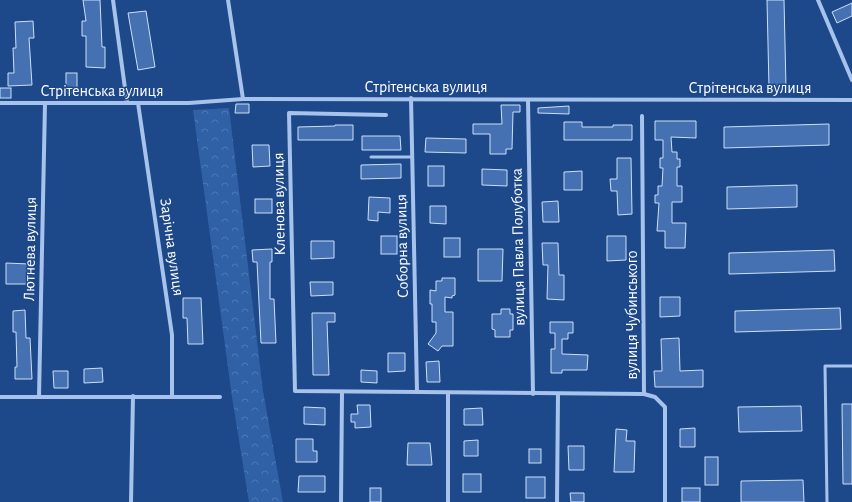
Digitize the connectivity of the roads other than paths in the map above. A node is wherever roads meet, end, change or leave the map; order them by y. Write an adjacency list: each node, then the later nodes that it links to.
1 (113, 0): 11 (street)
2 (228, 0): 6 (street)
3 (818, 0): 4 (street)
4 (852, 80)
5 (411, 98): 6 (street, Стрітенська вулиця); 7 (street, Стрітенська вулиця); 16 (street, Соборна вулиця)
6 (243, 99): 12 (street, Стрітенська вулиця)
7 (528, 100): 8 (street, Стрітенська вулиця); 21 (street, вулиця Павла Полуботка)
8 (852, 100)
9 (0, 103): 10 (street, Стрітенська вулиця)
10 (45, 103): 11 (street, Стрітенська вулиця); 28 (street, Лютнева вулиця)
11 (127, 103): 12 (street, Стрітенська вулиця)
12 (138, 103): 25 (street, Зарічна вулиця)
13 (386, 115): 18 (street, Кленова вулиця)
14 (642, 116): 23 (street, вулиця Чубинського)
15 (371, 157): 16 (lane)
16 (412, 157): 19 (street, Соборна вулиця)
17 (852, 366): 34 (lane)
18 (342, 392): 19 (street); 30 (street)
19 (417, 392): 20 (street)
20 (448, 393): 21 (street); 31 (street)
21 (533, 394): 22 (street)
22 (558, 394): 23 (street); 32 (street)
23 (644, 394): 33 (street, вулиця Чубинського)
24 (133, 396): 25 (street); 28 (street); 29 (street)
25 (172, 396): 26 (street)
26 (220, 396)
27 (0, 397): 28 (street)
28 (39, 397)
29 (132, 502)
30 (341, 502)
31 (448, 502)
32 (557, 502)
33 (665, 502)
34 (827, 502)

